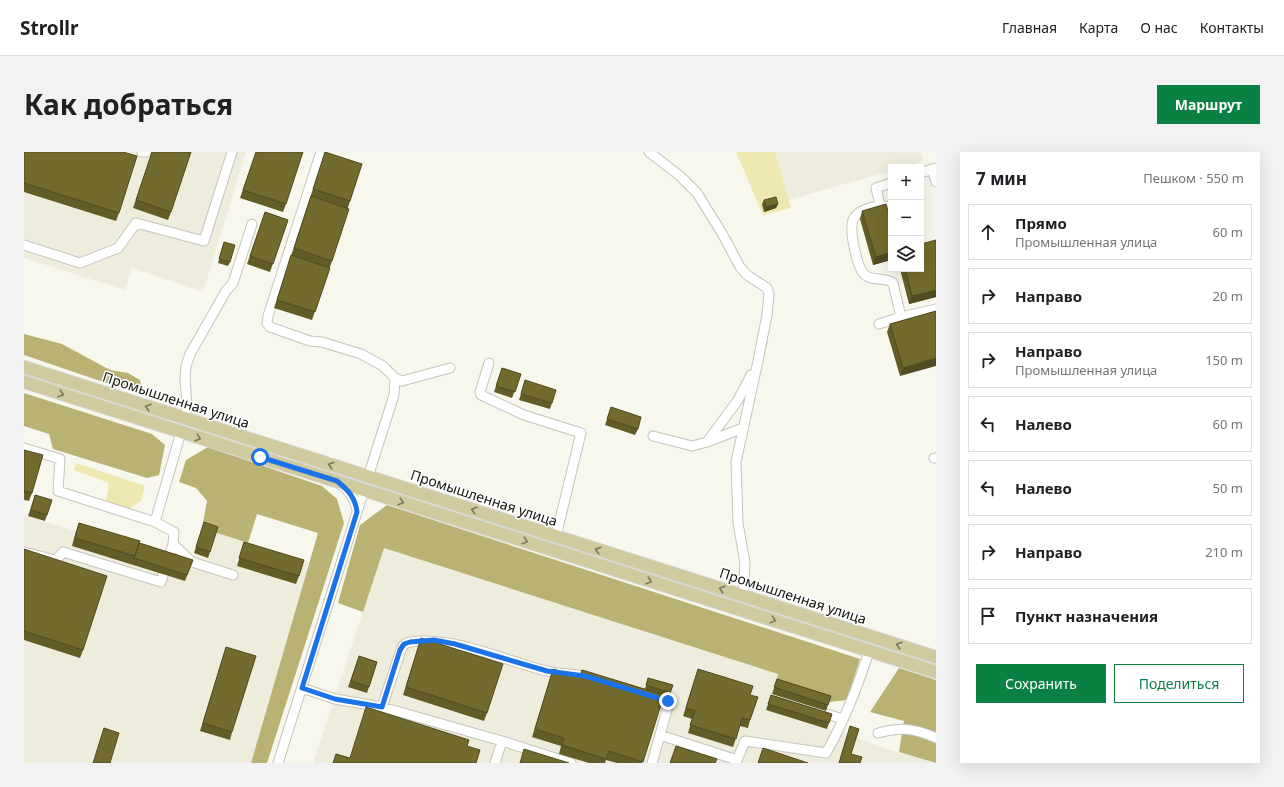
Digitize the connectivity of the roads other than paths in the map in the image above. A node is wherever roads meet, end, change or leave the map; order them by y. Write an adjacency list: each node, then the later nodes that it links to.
1 (142, 152): 2 (street)
2 (146, 152)
3 (232, 152): 13 (street)
4 (649, 152): 17 (street)
5 (320, 155): 21 (street)
6 (934, 169): 7 (street); 8 (street)
7 (924, 172)
8 (936, 182)
9 (888, 184): 10 (street)
10 (880, 205): 11 (street); 15 (street)
11 (888, 207)
12 (252, 224): 23 (street)
13 (24, 245)
14 (936, 309): 15 (street)
15 (901, 317): 16 (street)
16 (879, 324)
17 (758, 361): 24 (street); 27 (street)
18 (489, 363): 34 (street)
19 (24, 367): 23 (main road, Промышленная улица, one-way to 19)
20 (450, 368): 21 (street)
21 (395, 378): 29 (street)
22 (24, 382): 25 (main road, Промышленная улица, one-way to 25)
23 (186, 419): 25 (main road); 29 (main road, Промышленная улица, one-way to 23)
24 (742, 428): 27 (street); 39 (street)
25 (181, 432): 30 (main road, Промышленная улица, one-way to 30); 33 (street)
26 (653, 436): 27 (street)
27 (707, 442)
28 (24, 448): 33 (street)
29 (368, 477): 31 (main road); 34 (main road, Промышленная улица, one-way to 29)
30 (337, 481): 31 (main road, Промышленная улица); 32 (street)
31 (364, 490): 32 (street); 36 (main road, Промышленная улица, one-way to 36)
32 (357, 512): 45 (street)
33 (155, 522): 35 (street)
34 (556, 536): 36 (main road); 39 (main road, Промышленная улица, one-way to 34)
35 (173, 544): 37 (street); 38 (street)
36 (552, 550): 41 (main road, Промышленная улица, one-way to 41)
37 (24, 552)
38 (233, 575)
39 (743, 596): 40 (main road, Промышленная улица)
40 (873, 637): 41 (main road); 42 (main road, Промышленная улица, one-way to 40)
41 (869, 651): 43 (main road, Промышленная улица); 49 (street)
42 (936, 657)
43 (936, 672)
44 (600, 680): 47 (street)
45 (302, 688): 47 (street); 54 (street)
46 (645, 694): 51 (street)
47 (382, 707): 53 (street)
48 (808, 708): 49 (street)
49 (843, 719): 51 (street)
50 (878, 733): 52 (street)
51 (660, 735): 57 (street)
52 (936, 738)
53 (502, 742): 55 (street); 56 (street)
54 (278, 763)
55 (495, 763)
56 (571, 763)
57 (652, 763)

